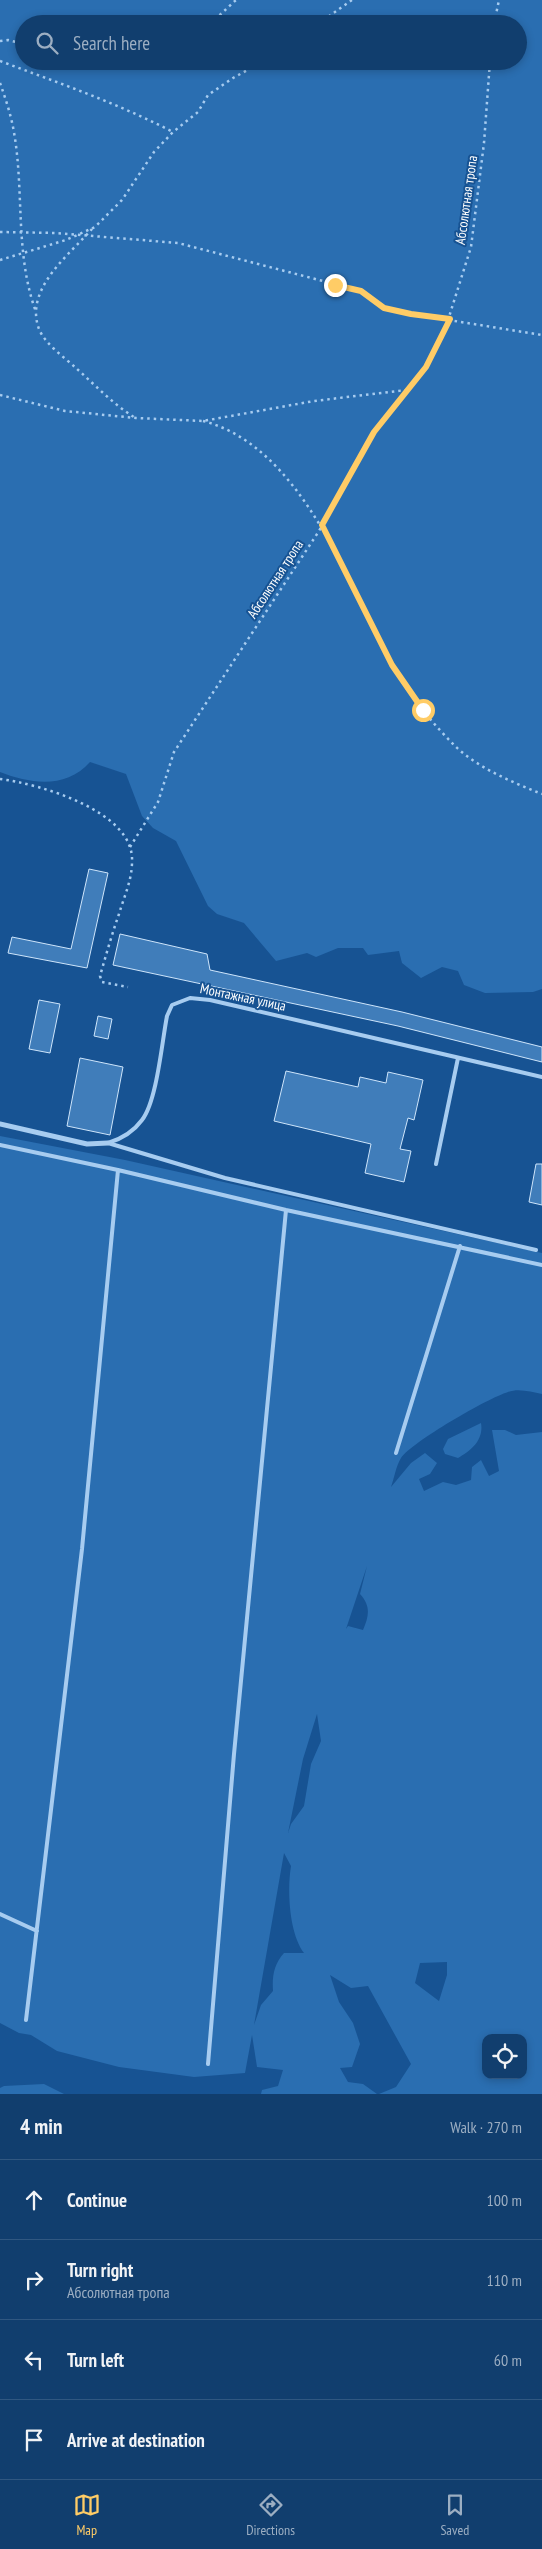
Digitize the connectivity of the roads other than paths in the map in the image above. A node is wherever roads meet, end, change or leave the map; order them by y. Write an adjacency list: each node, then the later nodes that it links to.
1 (458, 1058): 2 (lane, Монтажная улица); 4 (lane, Монтажная улица); 6 (lane)
2 (542, 1076)
3 (0, 1124): 4 (street)
4 (108, 1143): 10 (lane)
5 (0, 1145): 7 (lane)
6 (436, 1164)
7 (118, 1170): 8 (lane); 14 (lane)
8 (286, 1210): 9 (lane); 16 (lane)
9 (460, 1246): 11 (lane); 12 (lane)
10 (536, 1250)
11 (542, 1265)
12 (396, 1453)
13 (0, 1914): 14 (lane)
14 (37, 1931): 15 (lane)
15 (26, 2020)
16 (208, 2064)

